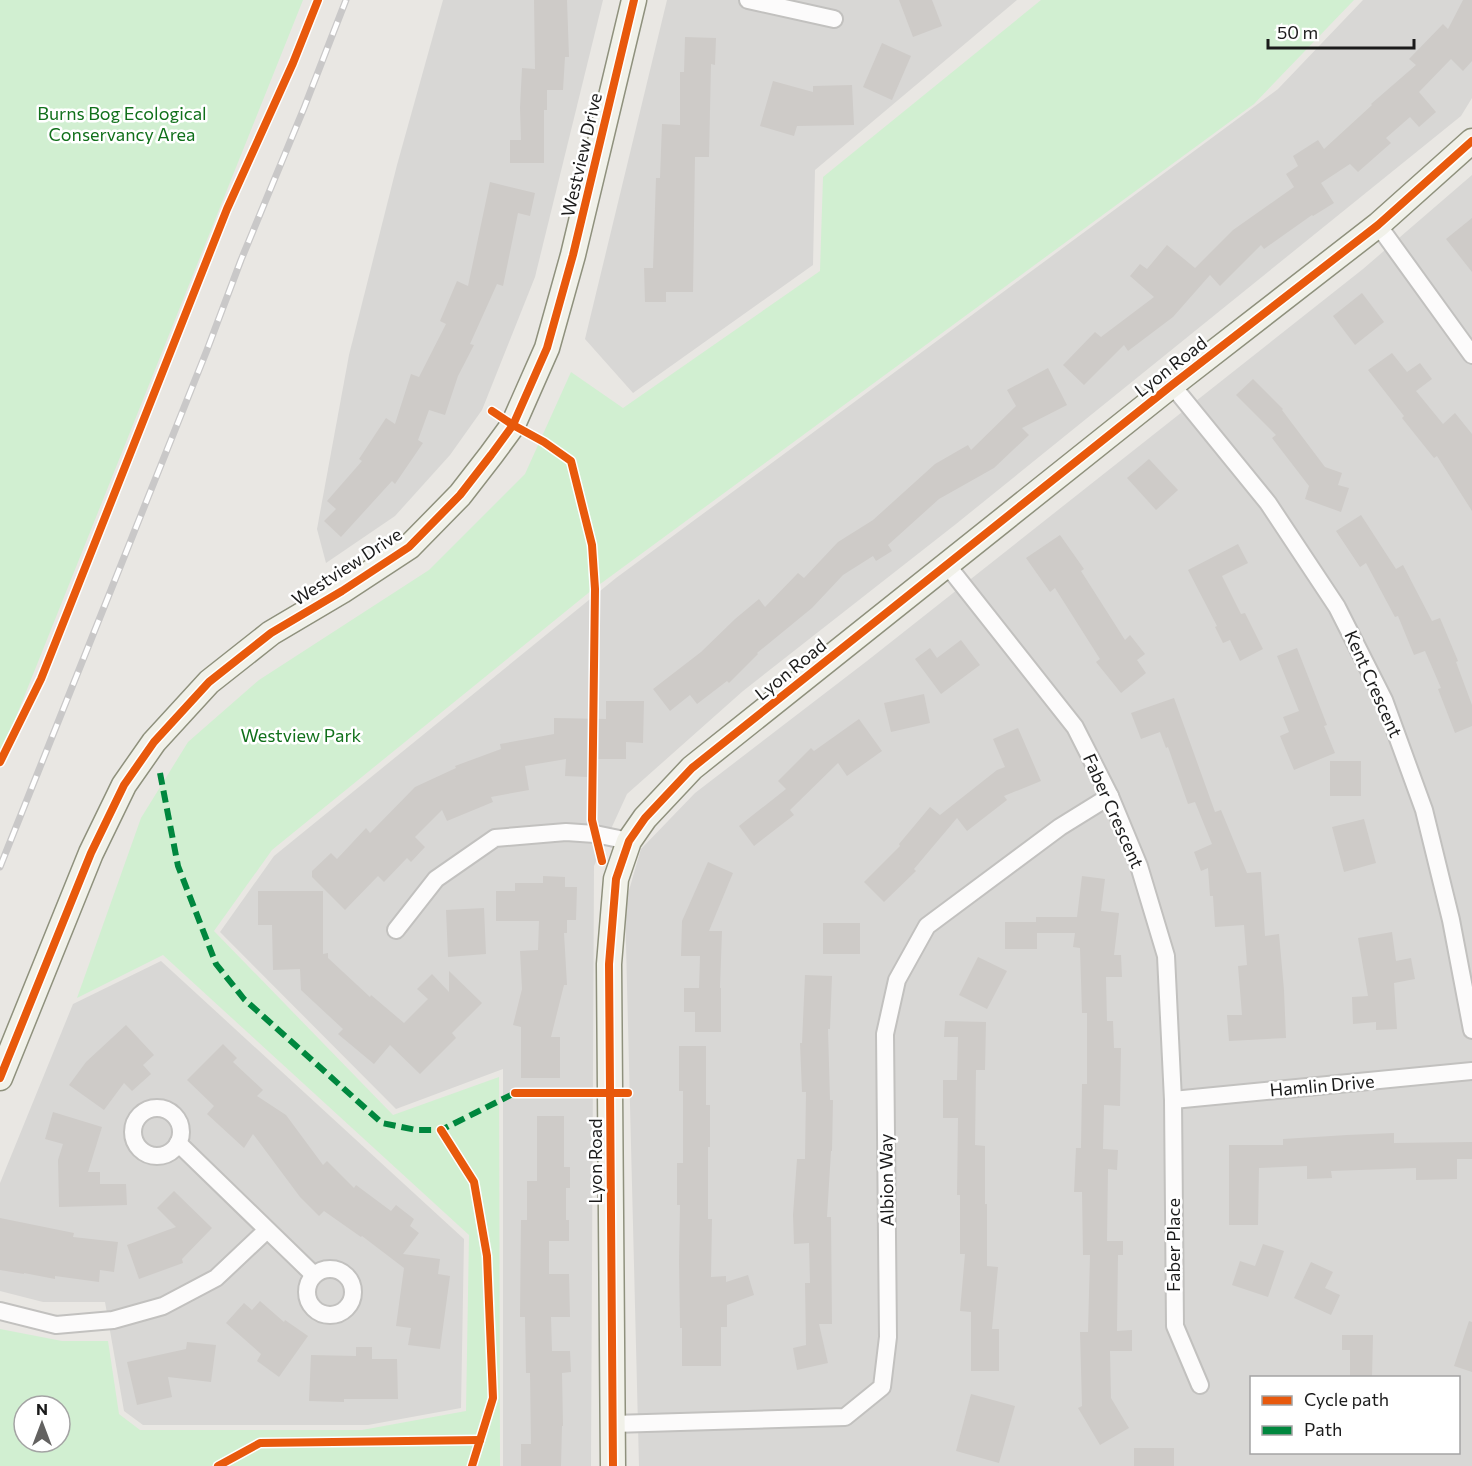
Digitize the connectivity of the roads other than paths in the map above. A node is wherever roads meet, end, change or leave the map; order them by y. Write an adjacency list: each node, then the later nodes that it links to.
1 (634, 0): 14 (street, Westview Drive)
2 (748, 0): 3 (street)
3 (834, 19)
4 (1472, 141): 5 (street, Lyon Road)
5 (1378, 225): 6 (street); 7 (street, Lyon Road)
6 (1472, 355)
7 (1172, 386): 8 (street, Lyon Road); 12 (street, Kent Crescent)
8 (947, 565): 9 (street, Faber Crescent); 10 (street, Lyon Road)
9 (1110, 796): 15 (street, Faber Crescent); 21 (street, Albion Way)
10 (629, 841): 11 (street); 21 (street, Lyon Road)
11 (396, 930)
12 (1472, 1030)
13 (1472, 1071): 15 (street, Hamlin Drive)
14 (0, 1078)
15 (1173, 1100): 20 (street, Faber Place)
16 (178, 1143): 17 (street)
17 (267, 1230): 18 (street); 19 (street)
18 (314, 1275)
19 (0, 1311)
20 (1200, 1385)
21 (613, 1424): 22 (street, Lyon Road)
22 (613, 1466)

